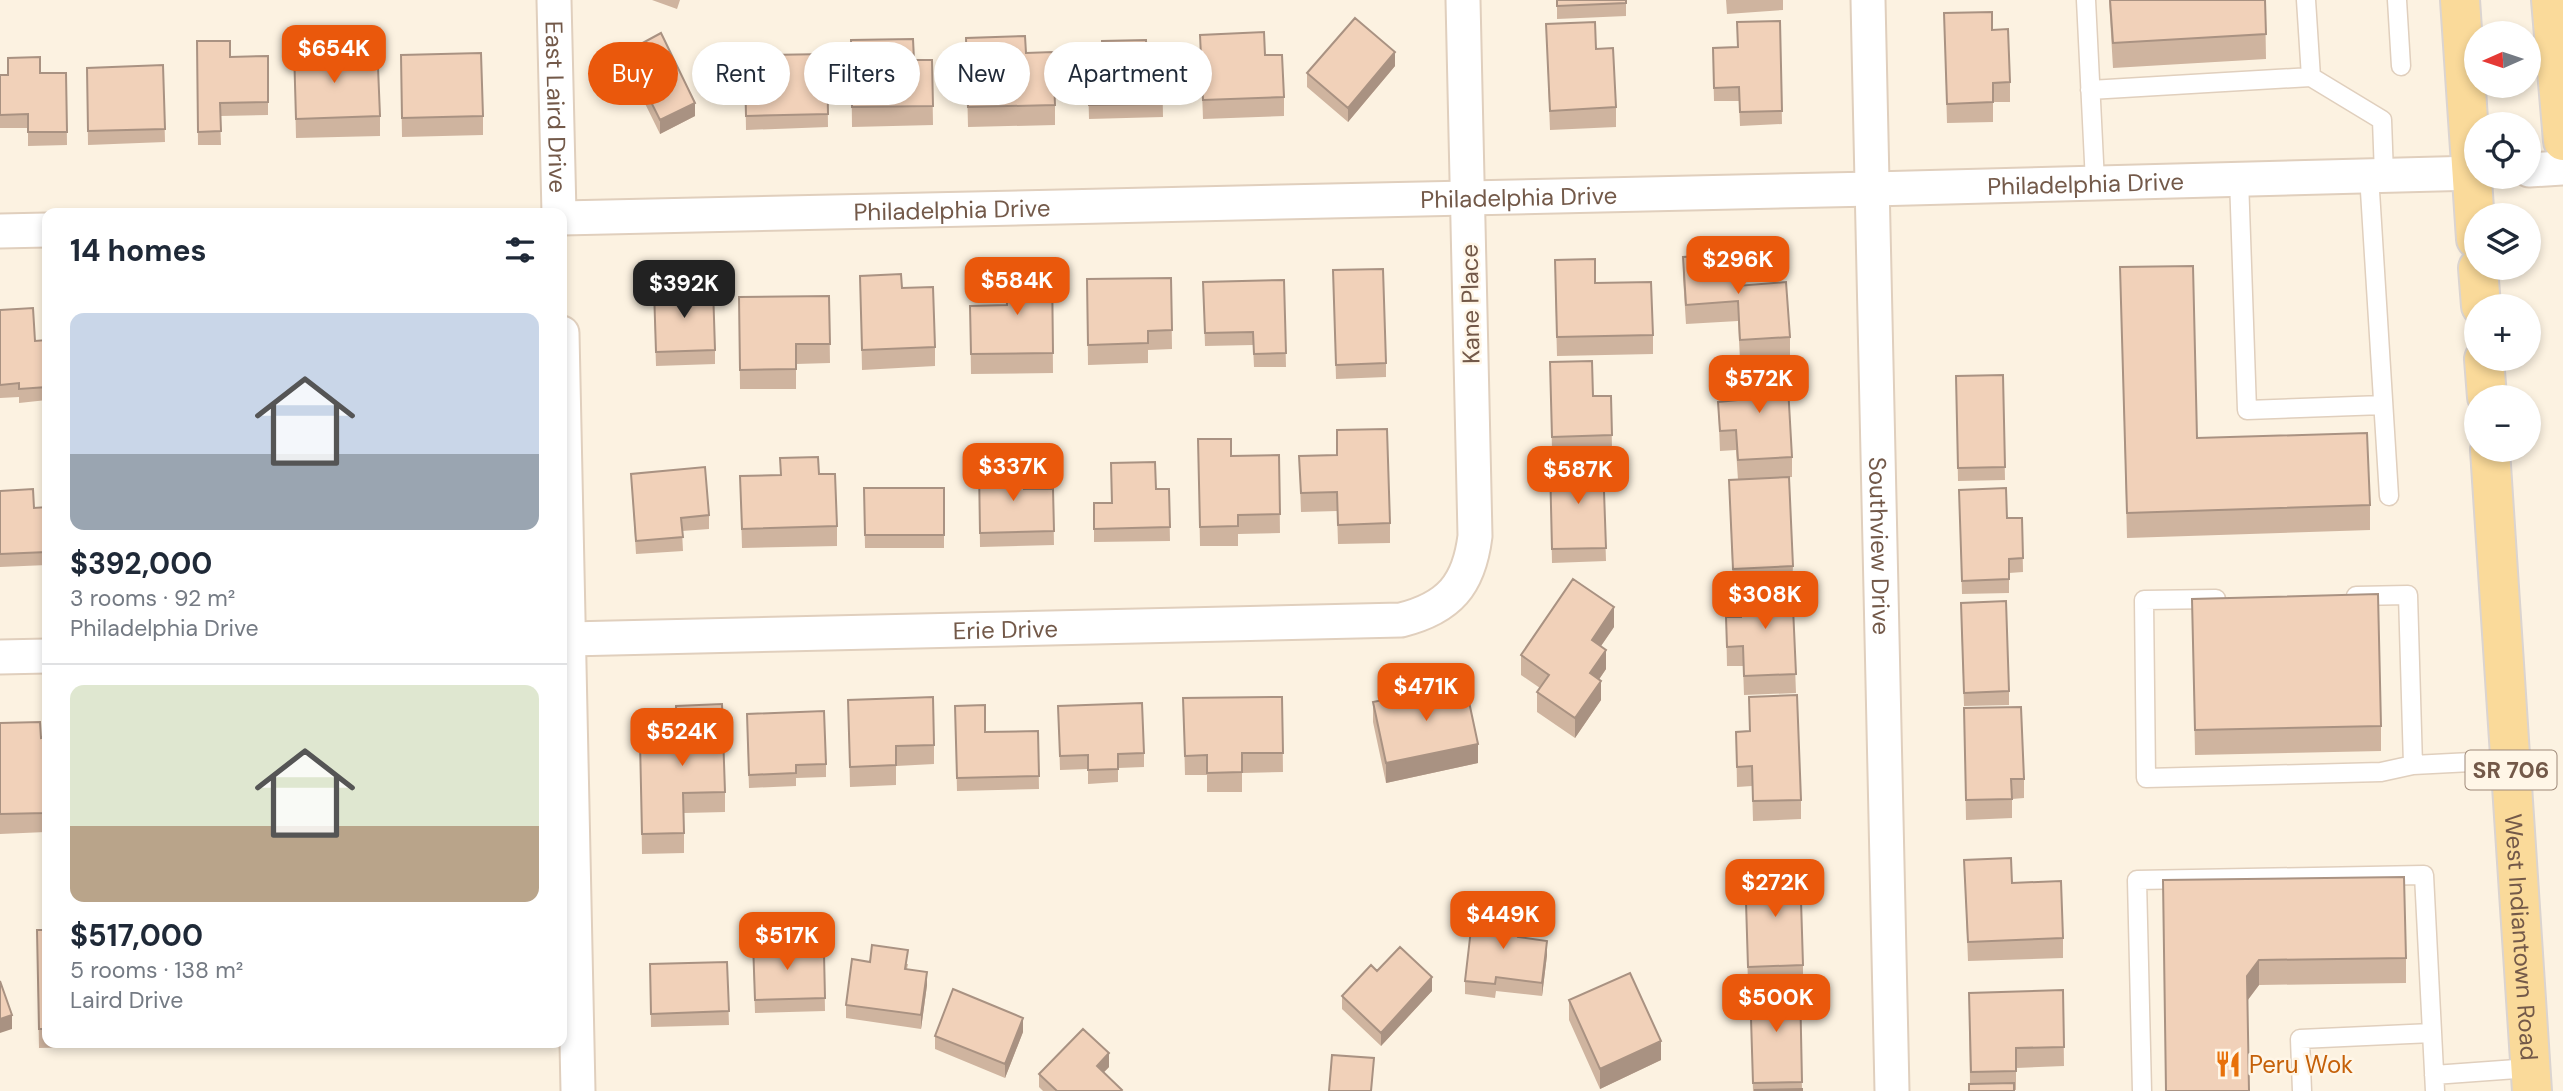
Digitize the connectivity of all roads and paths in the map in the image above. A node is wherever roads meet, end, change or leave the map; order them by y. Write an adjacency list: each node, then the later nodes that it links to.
1 (554, 0): 22 (street, East Laird Drive)
2 (1463, 0): 21 (street, Kane Place)
3 (1868, 0): 20 (street, Southview Drive)
4 (2086, 0): 11 (lane)
5 (2306, 0): 10 (lane)
6 (2397, 0): 9 (lane)
7 (2460, 0): 12 (main road)
8 (2551, 0): 13 (main road)
9 (2401, 66)
10 (2311, 77): 11 (lane); 17 (lane)
11 (2090, 90): 19 (lane)
12 (2469, 112)
13 (2563, 141)
14 (2563, 168): 15 (street)
15 (2541, 169)
16 (2464, 173): 17 (street, Philadelphia Drive)
17 (2377, 175): 18 (street, Philadelphia Drive); 26 (lane)
18 (2239, 179): 19 (street, Philadelphia Drive); 26 (lane)
19 (2095, 182): 20 (street, Philadelphia Drive)
20 (1872, 189): 21 (street, Philadelphia Drive); 42 (street, Southview Drive)
21 (1467, 198): 23 (street, Philadelphia Drive); 31 (street, Kane Place)
22 (559, 208)
23 (567, 218)
24 (42, 230): 25 (street)
25 (0, 231)
26 (2383, 405): 28 (lane)
27 (2491, 462): 36 (main road, West Indiantown Road / SR 706)
28 (2389, 496)
29 (2338, 596): 37 (lane)
30 (2227, 598): 37 (lane)
31 (1446, 601): 32 (street, Erie Drive)
32 (567, 640)
33 (42, 656): 34 (street)
34 (0, 657)
35 (567, 709): 41 (street)
36 (2510, 760): 37 (lane); 39 (main road, West Indiantown Road / SR 706)
37 (2413, 765)
38 (2432, 1033): 40 (lane); 43 (lane); 44 (lane)
39 (2531, 1080): 40 (lane)
40 (2435, 1083)
41 (578, 1091)
42 (1892, 1091)
43 (2142, 1091)
44 (2302, 1091)

